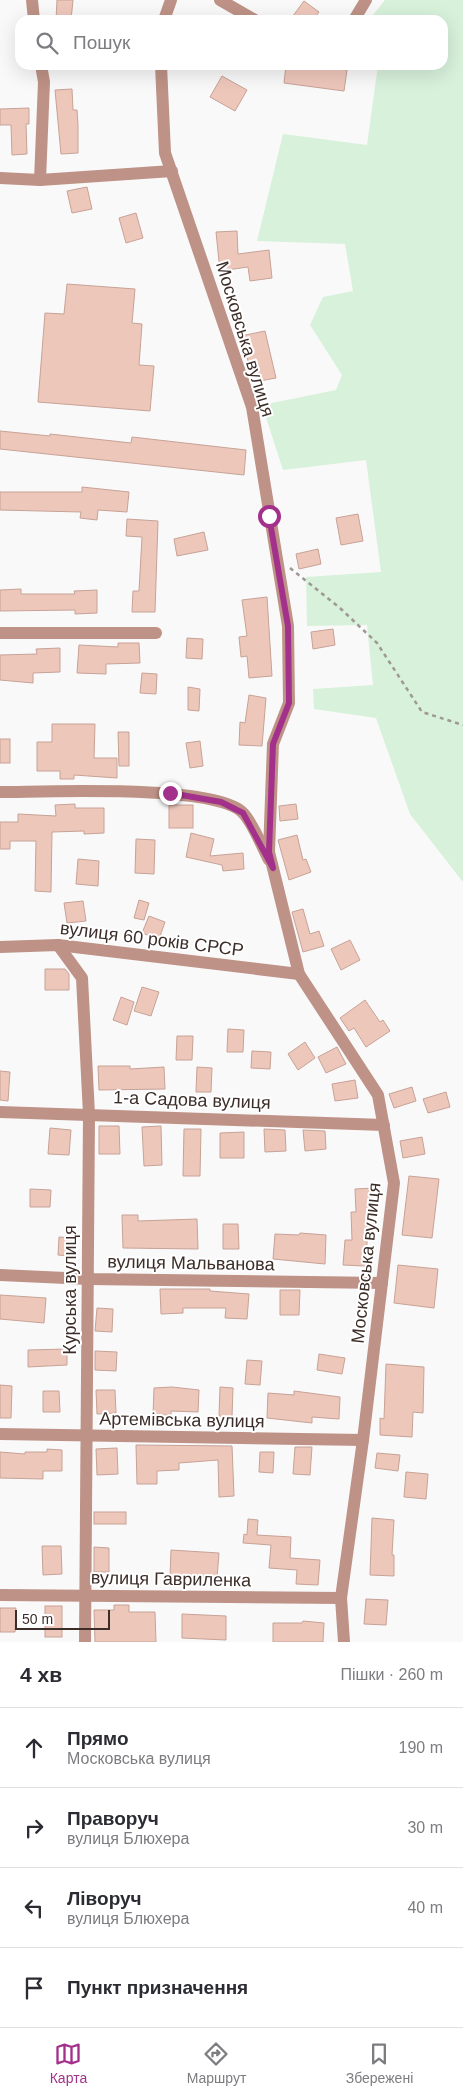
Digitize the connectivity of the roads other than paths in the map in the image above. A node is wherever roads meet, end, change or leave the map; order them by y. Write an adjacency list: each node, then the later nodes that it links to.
1 (32, 0): 5 (street)
2 (171, 0): 6 (street)
3 (220, 0): 7 (street)
4 (366, 0): 8 (street)
5 (34, 15)
6 (166, 15)
7 (246, 15)
8 (357, 15)
9 (42, 70): 13 (street)
10 (161, 70): 11 (street, Московська вулиця)
11 (172, 171): 13 (street); 17 (street, Московська вулиця)
12 (0, 178): 13 (street)
13 (40, 180)
14 (0, 632): 15 (street)
15 (156, 633)
16 (0, 792): 17 (street)
17 (273, 868): 20 (street, Московська вулиця)
18 (58, 945): 19 (street, вулиця 60 років СРСР); 20 (street, вулиця 60 років СРСР); 22 (street, Курська вулиця)
19 (0, 947)
20 (299, 974): 23 (street, Московська вулиця)
21 (0, 1112): 22 (street, 1-а Садова вулиця)
22 (89, 1114): 23 (street, 1-а Садова вулиця); 25 (street, Курська вулиця)
23 (384, 1125): 26 (street, Московська вулиця)
24 (0, 1275): 25 (street, вулиця Мальванова)
25 (88, 1279): 26 (street, вулиця Мальванова); 28 (street, Курська вулиця)
26 (382, 1283): 29 (street, Московська вулиця)
27 (0, 1434): 28 (street, Артемівська вулиця)
28 (87, 1437): 29 (street, Артемівська вулиця); 31 (street, Курська вулиця)
29 (363, 1440): 32 (street, Московська вулиця)
30 (0, 1595): 31 (street, вулиця Гавриленка)
31 (86, 1596): 32 (street, вулиця Гавриленка); 33 (street, Курська вулиця)
32 (341, 1598): 34 (street, Московська вулиця)
33 (85, 1642)
34 (344, 1642)

